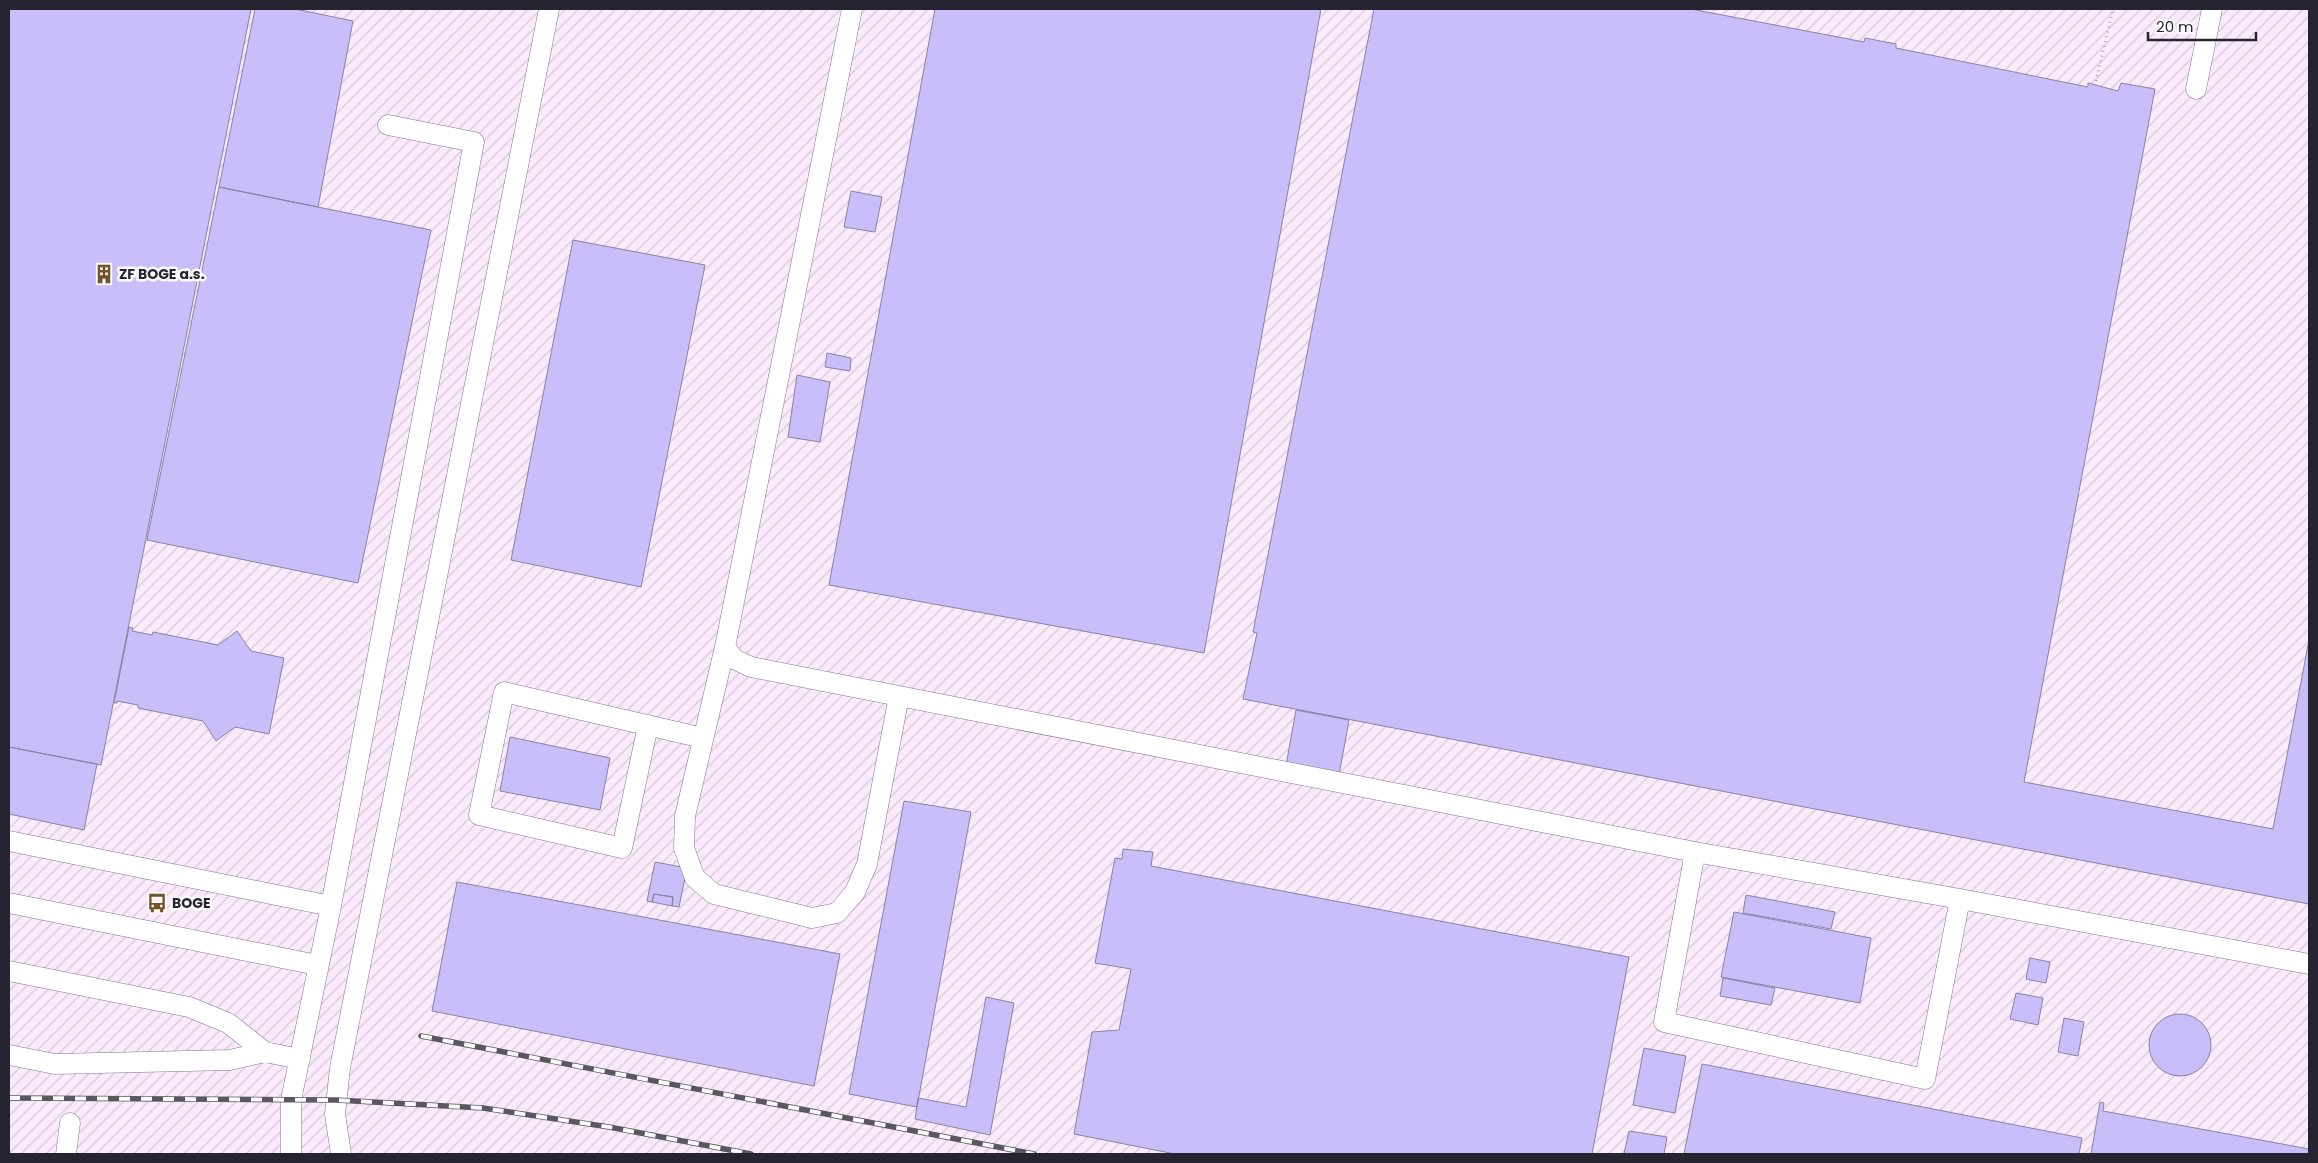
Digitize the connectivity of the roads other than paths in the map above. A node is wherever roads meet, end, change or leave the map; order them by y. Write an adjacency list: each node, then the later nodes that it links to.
1 (549, 9): 24 (lane)
2 (852, 9): 6 (lane)
3 (2212, 9): 4 (lane)
4 (2196, 89)
5 (388, 124): 14 (lane)
6 (725, 647): 7 (lane); 9 (lane)
7 (899, 696): 9 (lane); 11 (lane)
8 (648, 725): 8 (lane); 9 (lane)
9 (704, 738)
10 (9, 841): 14 (lane)
11 (1695, 852): 12 (lane); 12 (lane)
12 (1960, 898): 15 (lane)
13 (9, 903): 16 (lane)
14 (330, 906): 16 (lane)
15 (2309, 964)
16 (317, 965): 20 (lane)
17 (9, 971): 18 (lane)
18 (265, 1052): 19 (lane); 20 (lane)
19 (9, 1055)
20 (300, 1059): 23 (lane)
21 (70, 1123): 22 (lane)
22 (66, 1154)
23 (291, 1154)
24 (341, 1154)

